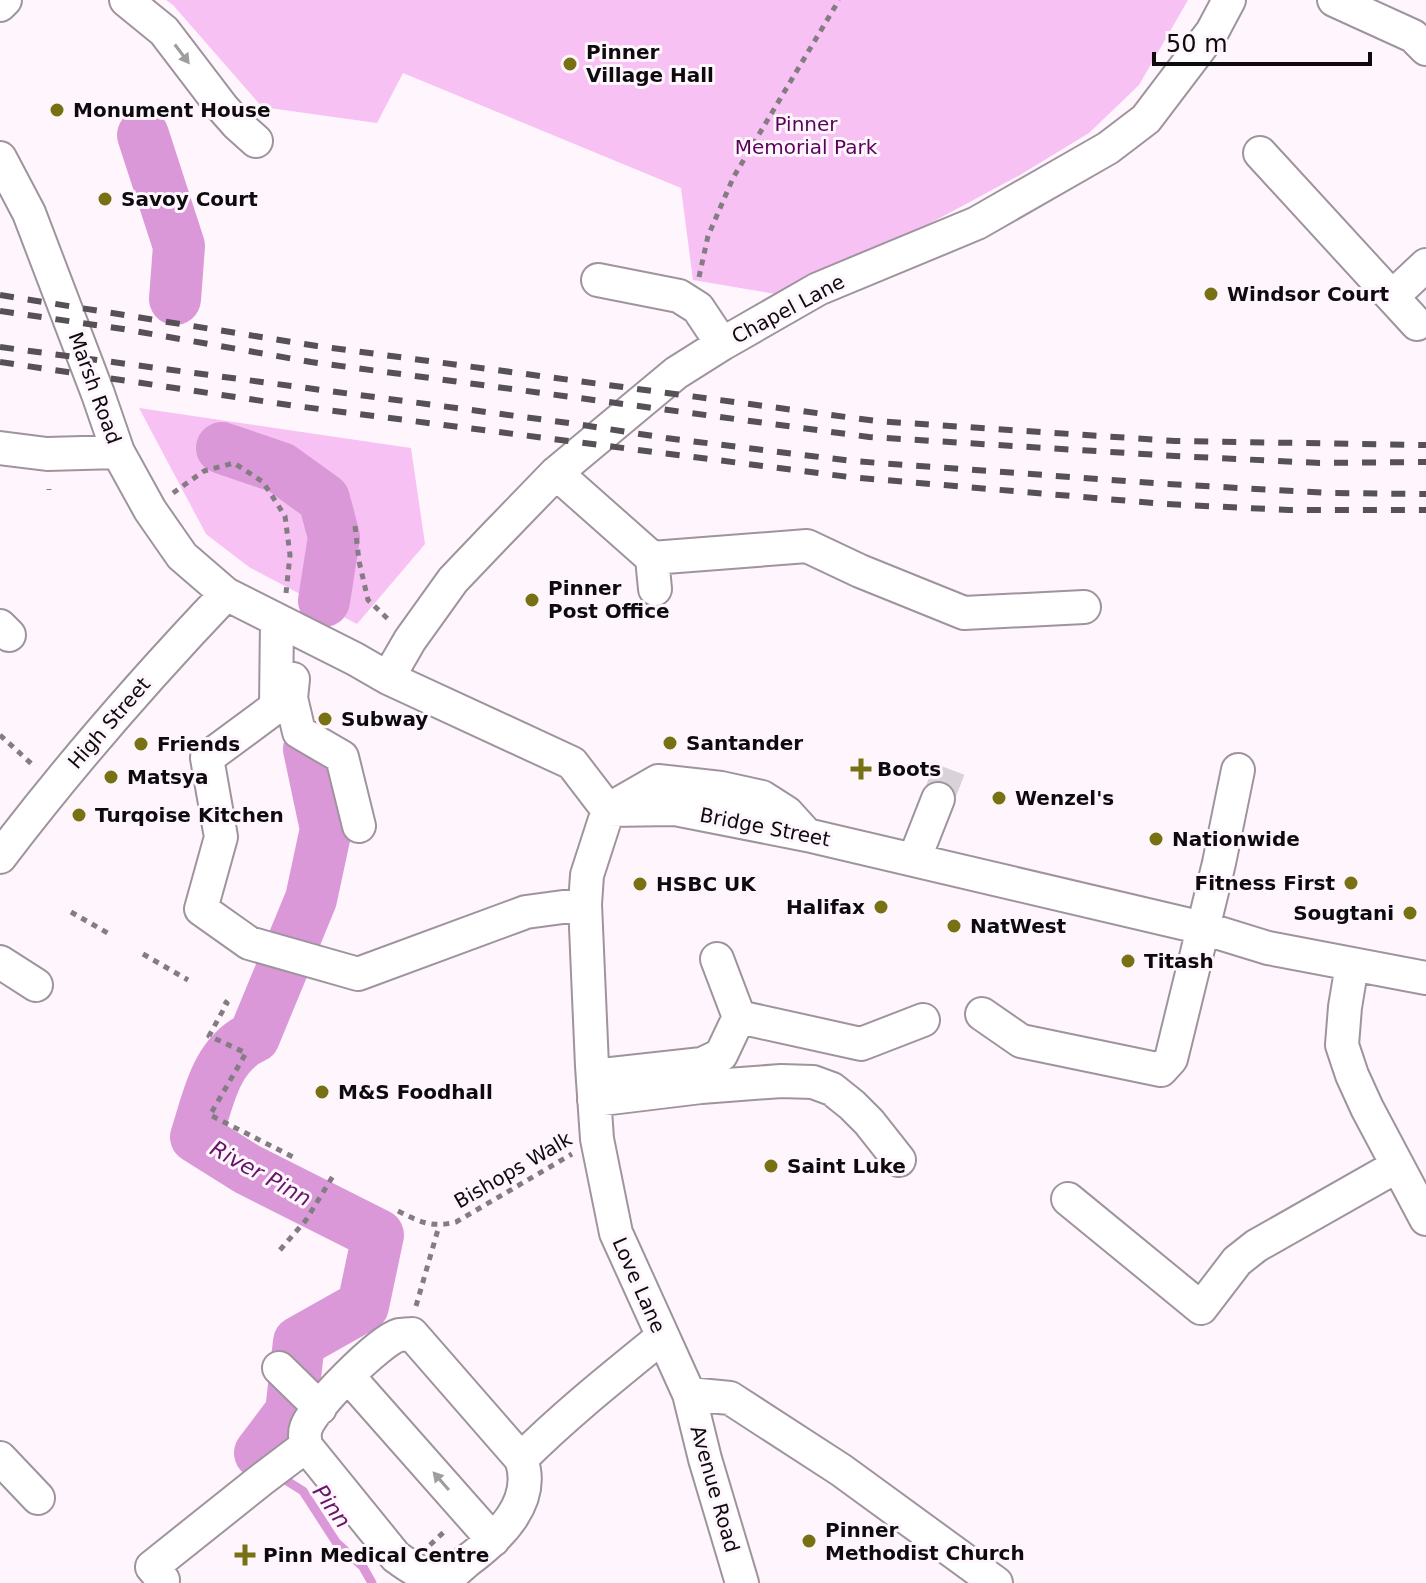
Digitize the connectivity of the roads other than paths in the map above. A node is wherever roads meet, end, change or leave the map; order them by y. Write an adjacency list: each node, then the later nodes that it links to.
1 (5, 0): 5 (street)
2 (126, 0): 7 (street, one-way to 7)
3 (1229, 0): 14 (street, Chapel Lane)
4 (1334, 0): 6 (street)
5 (0, 5)
6 (1422, 35)
7 (256, 141)
8 (1260, 153): 12 (street)
9 (0, 158): 16 (street, Marsh Road)
10 (1426, 265): 12 (street)
11 (598, 280): 14 (street)
12 (1393, 296): 13 (street)
13 (1417, 324)
14 (722, 344): 17 (street, Chapel Lane)
15 (0, 448): 16 (street)
16 (118, 452): 18 (street, Marsh Road)
17 (556, 473): 19 (street); 21 (street, Chapel Lane)
18 (226, 594): 20 (street); 26 (street, High Street)
19 (1084, 607)
20 (286, 625): 21 (street); 25 (street); 28 (street)
21 (388, 678): 24 (street)
22 (1238, 770): 29 (street)
23 (938, 799): 27 (street)
24 (608, 810): 27 (street, Bridge Street); 28 (street, Love Lane)
25 (359, 826)
26 (0, 857)
27 (914, 860): 29 (street, Bridge Street)
28 (585, 904): 38 (street, Love Lane)
29 (1203, 928): 32 (street, Bridge Street); 35 (street)
30 (717, 959): 36 (street)
31 (0, 962): 34 (street)
32 (1352, 965): 33 (street, Bridge Street); 40 (street)
33 (1426, 978)
34 (36, 985)
35 (982, 1014)
36 (739, 1017): 37 (street); 38 (street)
37 (923, 1020)
38 (594, 1088): 39 (street); 43 (street, Love Lane)
39 (899, 1160)
40 (1397, 1166): 41 (street); 42 (street)
41 (1068, 1199)
42 (1426, 1219)
43 (662, 1337): 46 (street, Love Lane); 50 (street)
44 (279, 1368): 47 (street)
45 (348, 1376): 47 (street); 50 (street); 52 (street, one-way to 45)
46 (689, 1394): 54 (street, Avenue Road); 55 (street)
47 (314, 1402): 48 (street)
48 (300, 1451): 52 (street); 53 (street)
49 (0, 1458): 51 (street)
50 (521, 1459): 52 (street)
51 (38, 1498)
52 (493, 1540)
53 (163, 1580)
54 (742, 1583)
55 (996, 1583)

